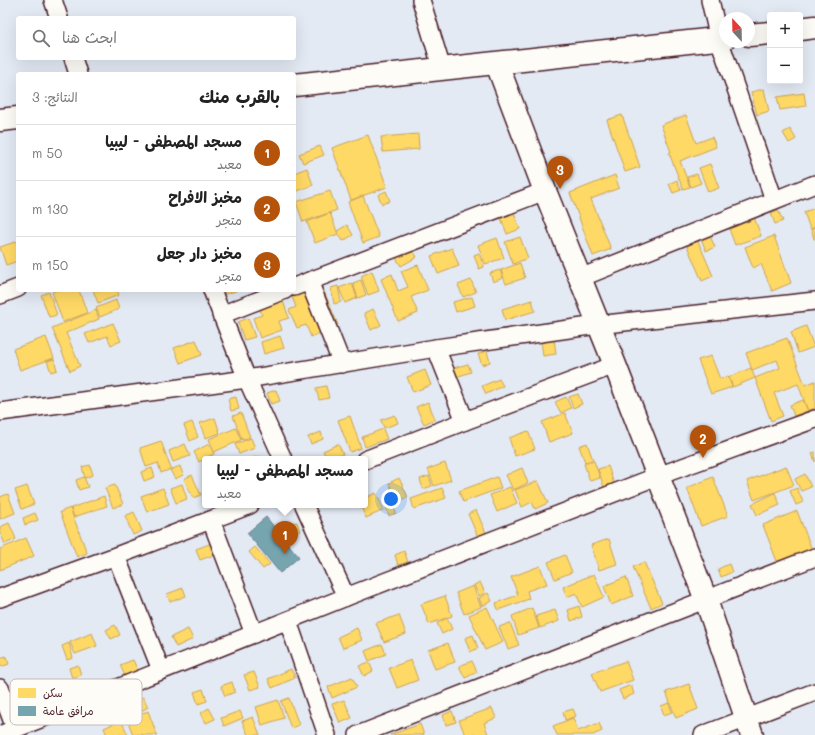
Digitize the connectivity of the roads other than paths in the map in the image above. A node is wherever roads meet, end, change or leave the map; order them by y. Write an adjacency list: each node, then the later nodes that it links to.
1 (53, 0): 4 (street)
2 (421, 0): 14 (street)
3 (710, 0): 6 (street)
4 (59, 16)
5 (815, 27): 7 (main road)
6 (719, 28)
7 (803, 29)
8 (767, 32): 9 (main road)
9 (755, 34)
10 (719, 38): 13 (main road)
11 (725, 48): 21 (street)
12 (74, 60): 15 (street)
13 (497, 64): 14 (main road); 20 (main road)
14 (442, 69): 16 (main road)
15 (77, 72)
16 (296, 86)
17 (16, 118): 18 (main road)
18 (0, 120)
19 (815, 184): 21 (street)
20 (545, 191): 22 (main road); 23 (street)
21 (774, 200): 22 (street)
22 (580, 278): 30 (main road)
23 (302, 284): 32 (street)
24 (16, 289): 27 (street)
25 (213, 292): 29 (street)
26 (280, 292): 29 (street)
27 (0, 294)
28 (815, 301): 30 (street)
29 (221, 314): 34 (street)
30 (597, 325): 31 (street); 33 (main road)
31 (436, 348): 32 (street); 37 (street)
32 (342, 364): 34 (street)
33 (614, 365): 37 (street); 40 (main road)
34 (247, 379): 35 (street); 38 (street)
35 (0, 412)
36 (815, 419): 40 (street)
37 (465, 421): 39 (street)
38 (282, 456)
39 (368, 459)
40 (658, 476): 46 (street); 48 (main road)
41 (242, 508): 43 (street)
42 (305, 508): 46 (street)
43 (211, 520): 44 (street); 50 (street)
44 (116, 556): 47 (street); 51 (street)
45 (815, 557): 48 (street)
46 (346, 597): 49 (street)
47 (0, 598)
48 (706, 600): 56 (main road); 59 (street)
49 (288, 621): 50 (street); 58 (street)
50 (254, 634): 51 (street)
51 (162, 670): 52 (street)
52 (139, 679)
53 (0, 688): 57 (street)
54 (815, 692): 56 (street)
55 (23, 725): 57 (street)
56 (749, 727): 60 (street)
57 (8, 731)
58 (327, 735)
59 (358, 735)
60 (703, 735)

